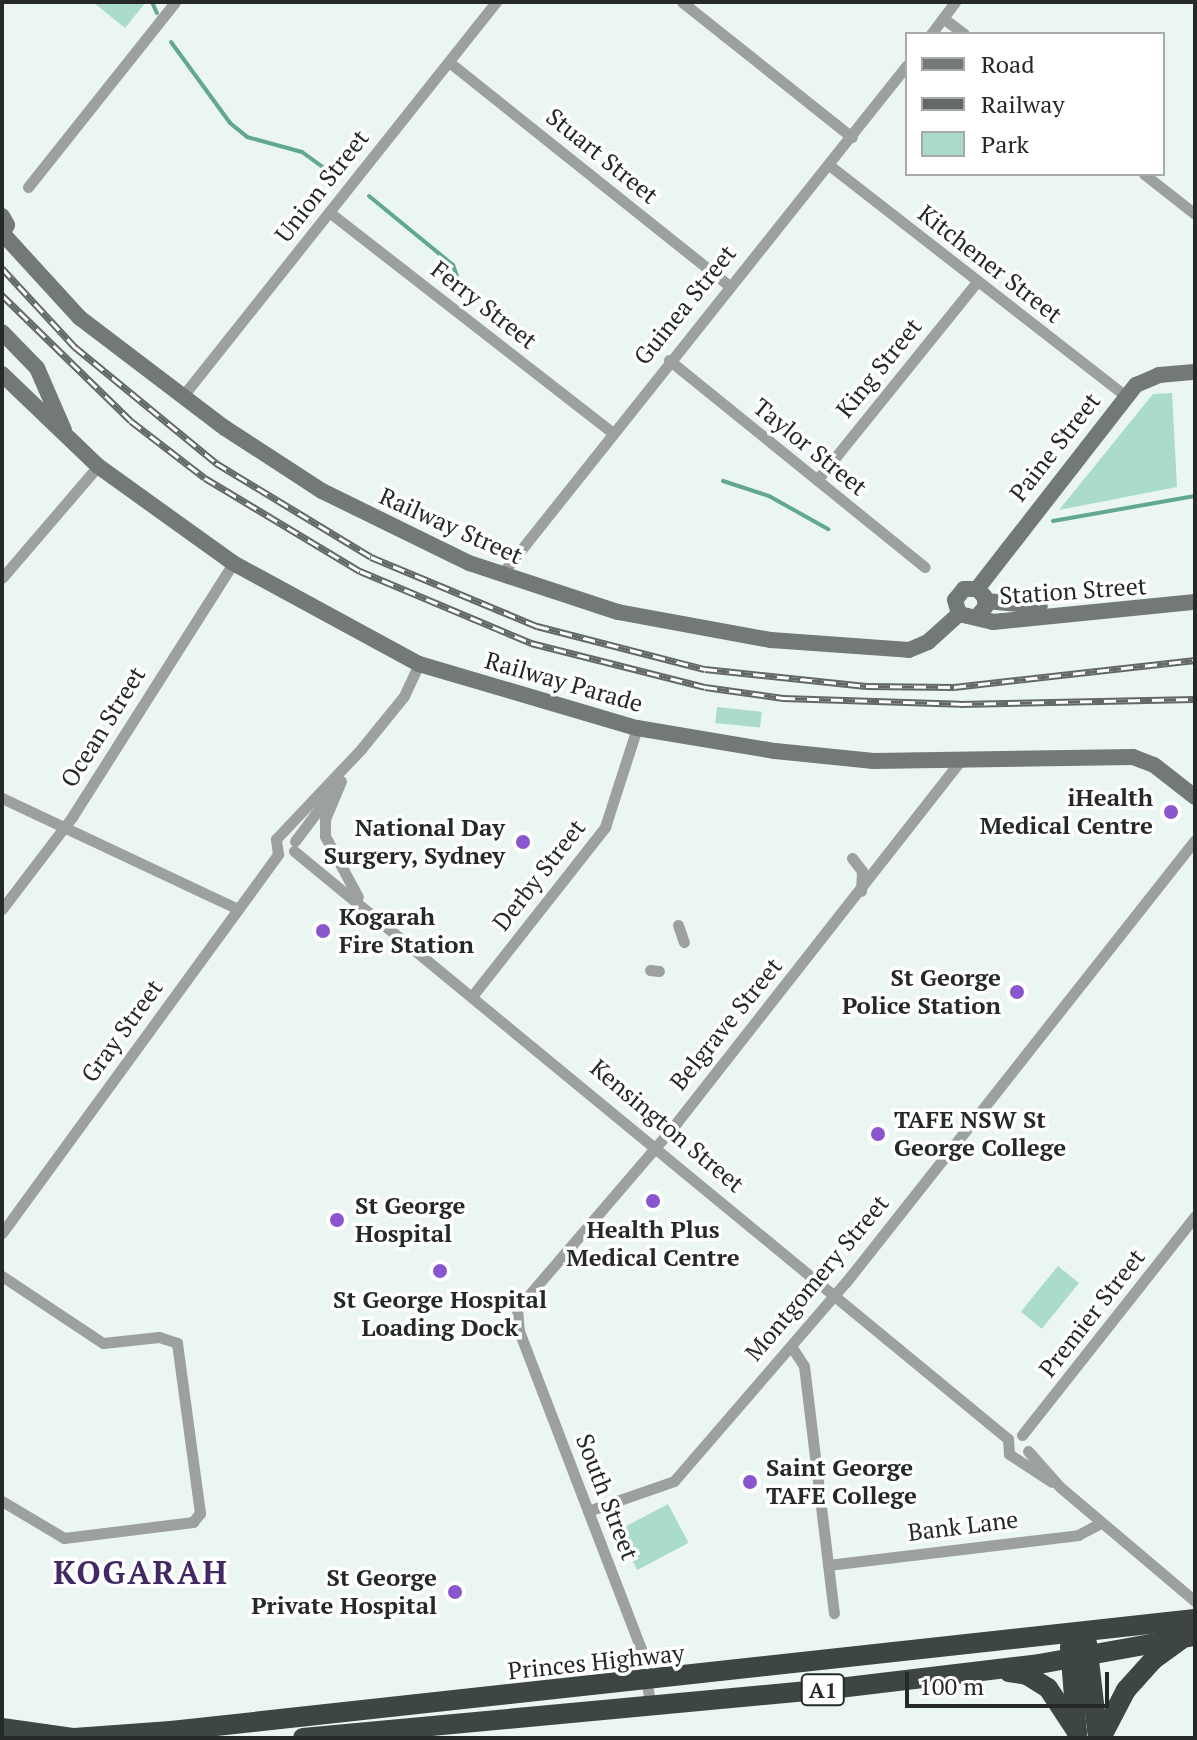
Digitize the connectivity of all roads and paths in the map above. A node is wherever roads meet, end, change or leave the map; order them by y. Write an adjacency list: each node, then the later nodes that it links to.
1 (175, 2): 13 (street)
2 (496, 2): 8 (street, Union Street)
3 (682, 2): 10 (street)
4 (955, 2): 5 (street)
5 (943, 18): 6 (street); 7 (street)
6 (932, 32)
7 (961, 32)
8 (449, 62): 14 (street, Union Street); 19 (street, Stuart Street)
9 (905, 68): 10 (street, Guinea Street)
10 (852, 137): 11 (street, Guinea Street)
11 (829, 165): 18 (street, Kitchener Street); 19 (street, Guinea Street)
12 (1147, 176): 15 (street)
13 (28, 187)
14 (329, 212): 27 (street, Union Street); 28 (street, Ferry Street)
15 (1195, 214)
16 (2, 216): 17 (main road)
17 (2, 234): 27 (main road, Railway Street)
18 (976, 283): 26 (street, Kitchener Street); 31 (street, King Street)
19 (728, 285): 22 (street, Guinea Street)
20 (2, 332): 21 (main road, Railway Parade)
21 (29, 359): 25 (main road); 29 (main road, Railway Parade)
22 (669, 360): 28 (street, Guinea Street); 31 (street, Taylor Street)
23 (1195, 372): 26 (main road, Paine Street)
24 (2, 374): 25 (main road, Railway Parade)
25 (23, 395): 29 (main road, Railway Parade)
26 (1126, 396): 36 (main road, Paine Street)
27 (182, 397): 34 (main road, Railway Street)
28 (612, 432): 34 (street, Guinea Street)
29 (66, 436): 30 (main road, Railway Parade)
30 (98, 466): 32 (main road, Railway Parade); 35 (street)
31 (817, 480): 33 (street, Taylor Street)
32 (233, 563): 41 (main road, Railway Parade); 48 (street, Ocean Street)
33 (925, 567)
34 (501, 575): 39 (main road, Railway Street)
35 (2, 578)
36 (981, 595): 38 (main road, Station Street); 39 (main road, Railway Street); 40 (main road)
37 (1195, 602): 38 (main road, Station Street)
38 (1172, 604): 40 (main road, Station Street)
39 (959, 614): 40 (main road, Station Street)
40 (977, 617)
41 (419, 664): 42 (main road, Railway Parade); 43 (street)
42 (637, 728): 44 (main road, Railway Parade); 60 (street, Derby Street)
43 (361, 749): 45 (street); 49 (street)
44 (961, 760): 46 (main road, Railway Parade); 54 (street, Belgrave Street)
45 (341, 781): 51 (street); 55 (street)
46 (1195, 797)
47 (2, 798): 48 (street)
48 (63, 827): 56 (street, Ocean Street); 57 (street)
49 (277, 838): 51 (street); 52 (street)
50 (1195, 840): 65 (street, Montgomery Street)
51 (295, 846): 52 (street); 55 (street, Kensington Street)
52 (278, 854): 57 (street, Gray Street)
53 (852, 858): 54 (street)
54 (861, 892): 61 (street, Belgrave Street)
55 (364, 906): 60 (street, Kensington Street)
56 (2, 909)
57 (238, 909): 63 (street, Gray Street)
58 (678, 925): 59 (street)
59 (684, 942)
60 (473, 995): 61 (street, Kensington Street)
61 (656, 1145): 65 (street, Kensington Street); 66 (street, Belgrave Street)
62 (1195, 1216): 68 (street, Premier Street)
63 (2, 1233)
64 (2, 1276): 71 (street)
65 (835, 1296): 67 (street, Montgomery Street); 69 (street, Kensington Street)
66 (517, 1309): 72 (street, South Street)
67 (791, 1346): 72 (street, Montgomery Street); 74 (street)
68 (1022, 1435): 69 (street); 70 (street)
69 (1008, 1439): 70 (street, Kensington Street)
70 (1024, 1454): 73 (street)
71 (2, 1501)
72 (588, 1511): 82 (street, South Street)
73 (1101, 1523): 74 (street, Bank Lane); 75 (street)
74 (828, 1565): 76 (street)
75 (1193, 1597)
76 (834, 1613)
77 (1195, 1619): 78 (highway, Princes Highway)
78 (1077, 1632): 80 (highway); 82 (highway, Princes Highway / A1)
79 (1190, 1636): 80 (highway, Princes Highway); 86 (highway)
80 (1080, 1656): 81 (highway, Princes Highway / A1); 84 (highway, A1); 86 (highway)
81 (995, 1669): 82 (highway, Princes Highway / A1); 84 (highway, A1)
82 (649, 1692): 83 (highway, Princes Highway / A1); 85 (highway, Princes Highway / A1)
83 (2, 1728)
84 (1078, 1735)
85 (303, 1738)
86 (1100, 1738)

